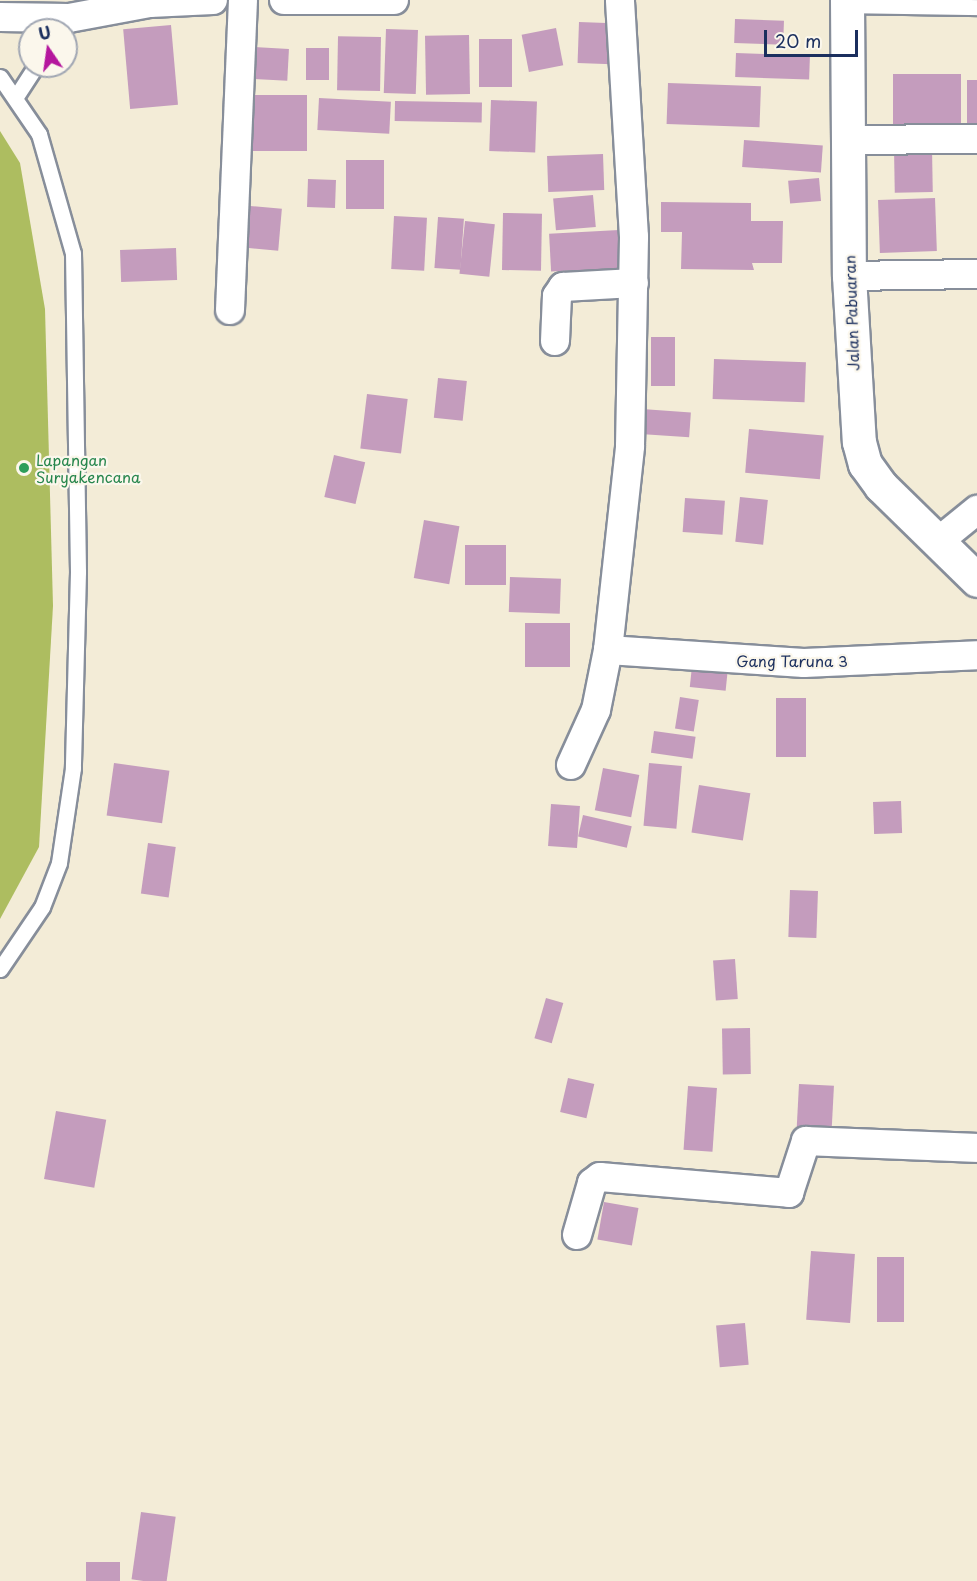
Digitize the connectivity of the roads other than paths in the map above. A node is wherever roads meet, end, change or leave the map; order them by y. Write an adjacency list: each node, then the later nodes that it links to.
1 (213, 0): 6 (street)
2 (243, 0): 20 (street)
3 (284, 0): 4 (street)
4 (394, 0)
5 (620, 0): 19 (street)
6 (150, 2): 11 (street)
7 (847, 2): 8 (lane); 16 (street, Jalan Pabuaran)
8 (977, 7)
9 (0, 17): 10 (street)
10 (18, 19)
11 (78, 21)
12 (0, 77): 14 (lane)
13 (28, 78): 14 (lane)
14 (17, 95): 28 (lane)
15 (977, 139): 16 (street)
16 (850, 140): 18 (street, Jalan Pabuaran)
17 (977, 274): 18 (street)
18 (849, 276): 23 (street, Jalan Pabuaran)
19 (634, 283): 21 (street); 25 (street)
20 (230, 310)
21 (555, 341)
22 (977, 510): 23 (street)
23 (940, 540): 24 (street, Jalan Pabuaran)
24 (977, 580)
25 (608, 650): 26 (street, Gang Taruna 3); 27 (street)
26 (977, 656)
27 (571, 765)
28 (0, 969)
29 (977, 1148): 30 (street)
30 (577, 1235)

